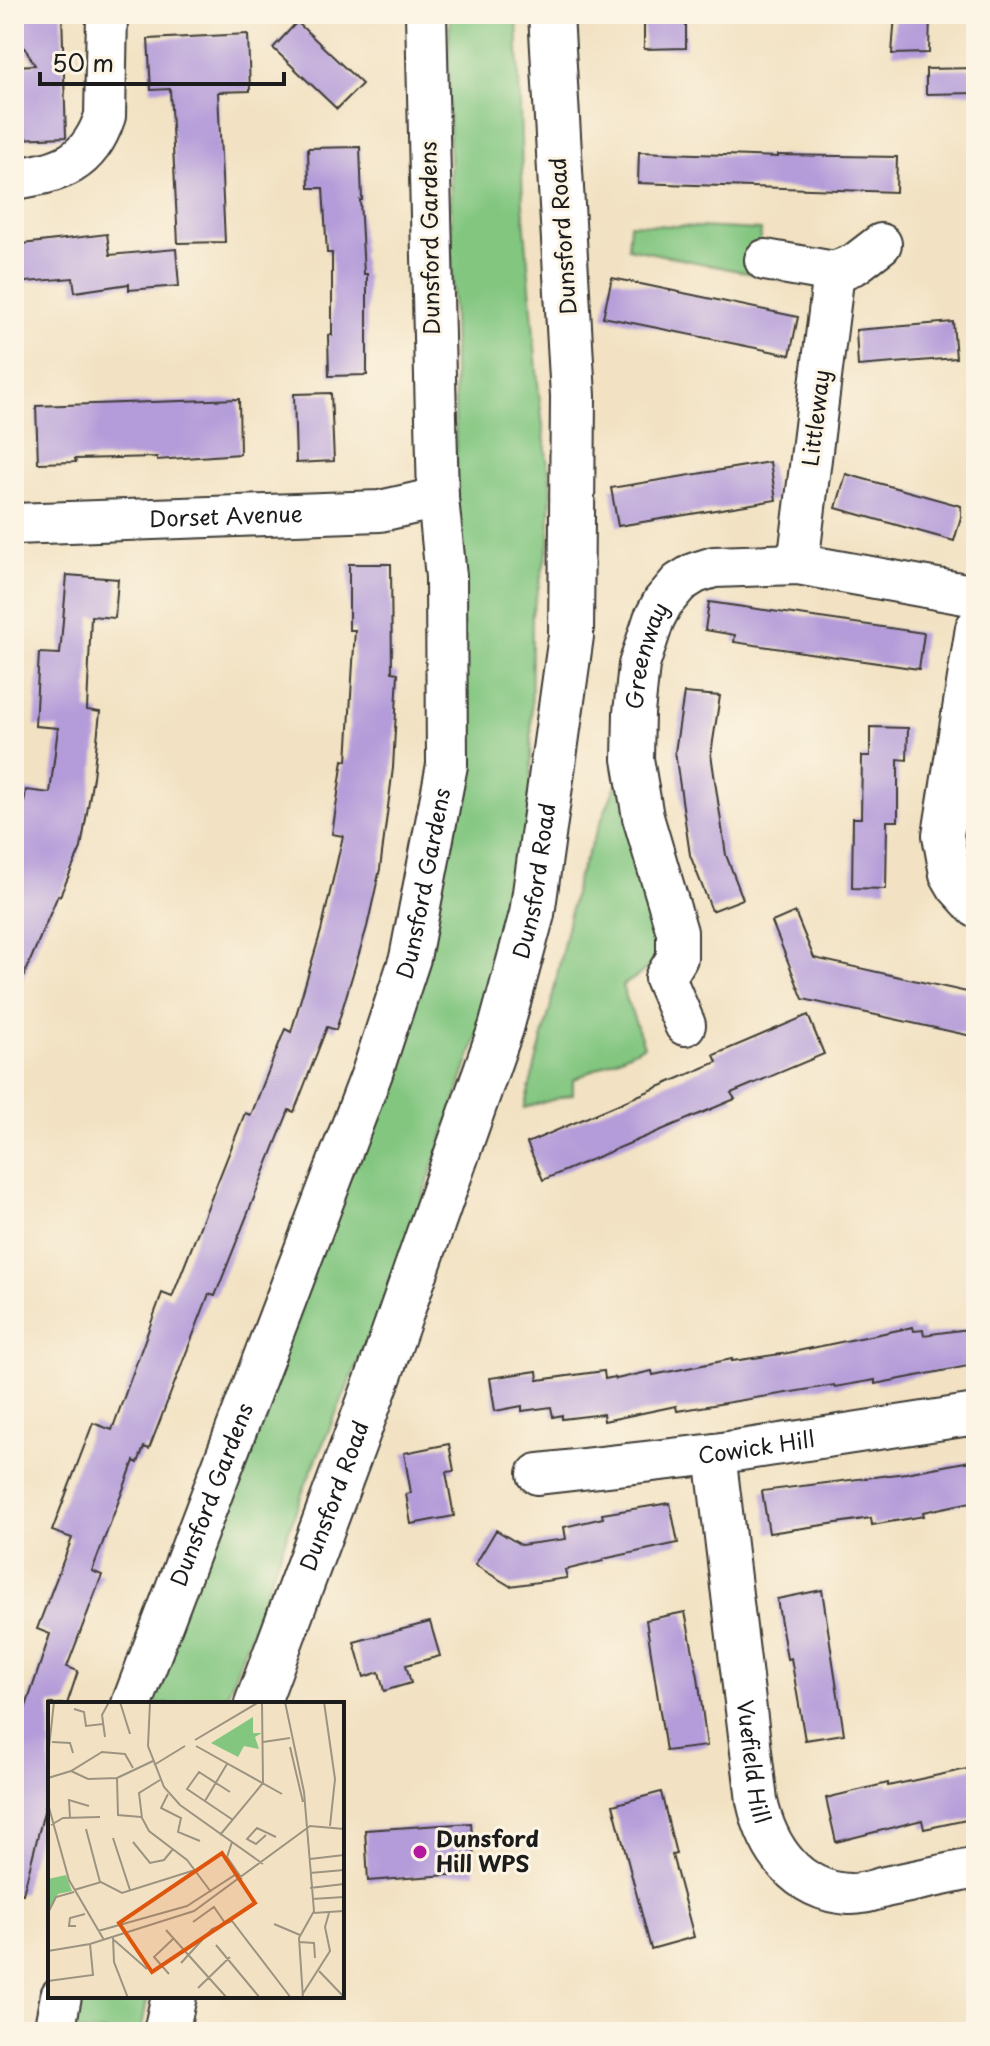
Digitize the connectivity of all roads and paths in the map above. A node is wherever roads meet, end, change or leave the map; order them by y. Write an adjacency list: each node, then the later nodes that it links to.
1 (107, 14): 4 (street)
2 (426, 14): 8 (street, Dunsford Gardens)
3 (551, 14): 19 (main road, Dunsford Road)
4 (14, 179)
5 (881, 244): 7 (street)
6 (765, 260): 7 (street)
7 (834, 272): 10 (street, Littleway)
8 (438, 498): 9 (street, Dorset Avenue); 18 (street, Dunsford Gardens)
9 (14, 524)
10 (798, 564): 11 (street, Greenway); 14 (street, Greenway)
11 (976, 596)
12 (976, 628): 13 (street)
13 (976, 907)
14 (685, 1025)
15 (976, 1414): 16 (street, Cowick Hill)
16 (715, 1454): 17 (street, Cowick Hill); 20 (street, Vuefield Hill)
17 (538, 1474)
18 (133, 1702)
19 (258, 1702)
20 (976, 1868)
21 (61, 1998): 23 (street)
22 (174, 1998): 24 (main road)
23 (54, 2032)
24 (166, 2032)

